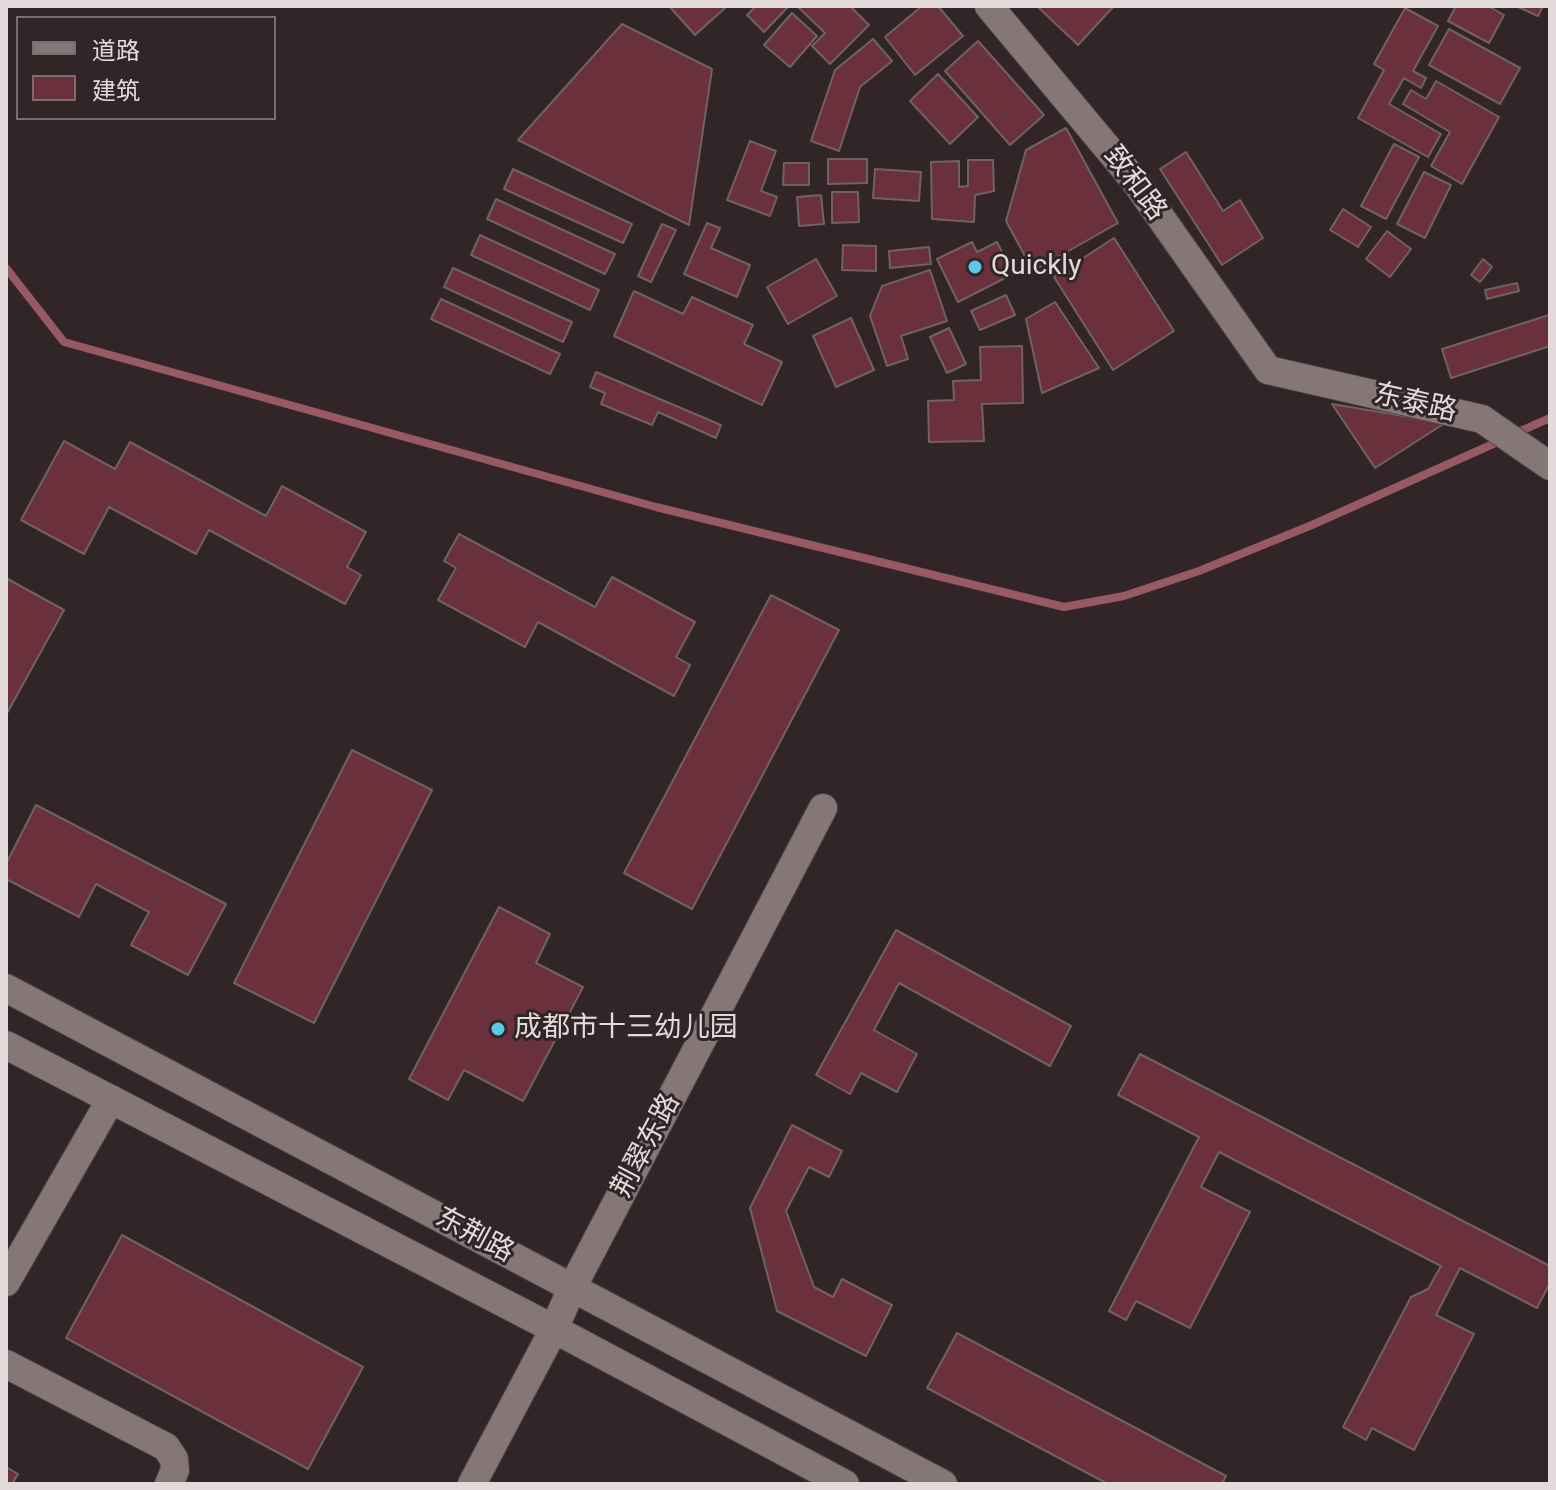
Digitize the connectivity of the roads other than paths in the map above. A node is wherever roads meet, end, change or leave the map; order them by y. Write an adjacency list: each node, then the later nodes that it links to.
1 (989, 6): 2 (street, 致和路)
2 (1268, 370): 3 (street, 东泰路)
3 (1542, 460)
4 (823, 808): 9 (street, 荆翠东路)
5 (6, 988): 9 (street, 东荆路)
6 (6, 1045): 7 (street, 东荆路)
7 (111, 1099): 8 (street); 10 (street, 东荆路)
8 (6, 1282)
9 (572, 1288): 10 (street, 荆翠东路); 15 (street, 东荆路)
10 (554, 1329): 13 (street, 荆翠东路); 14 (street, 东荆路)
11 (6, 1364): 12 (street)
12 (169, 1484)
13 (472, 1484)
14 (845, 1484)
15 (943, 1484)

